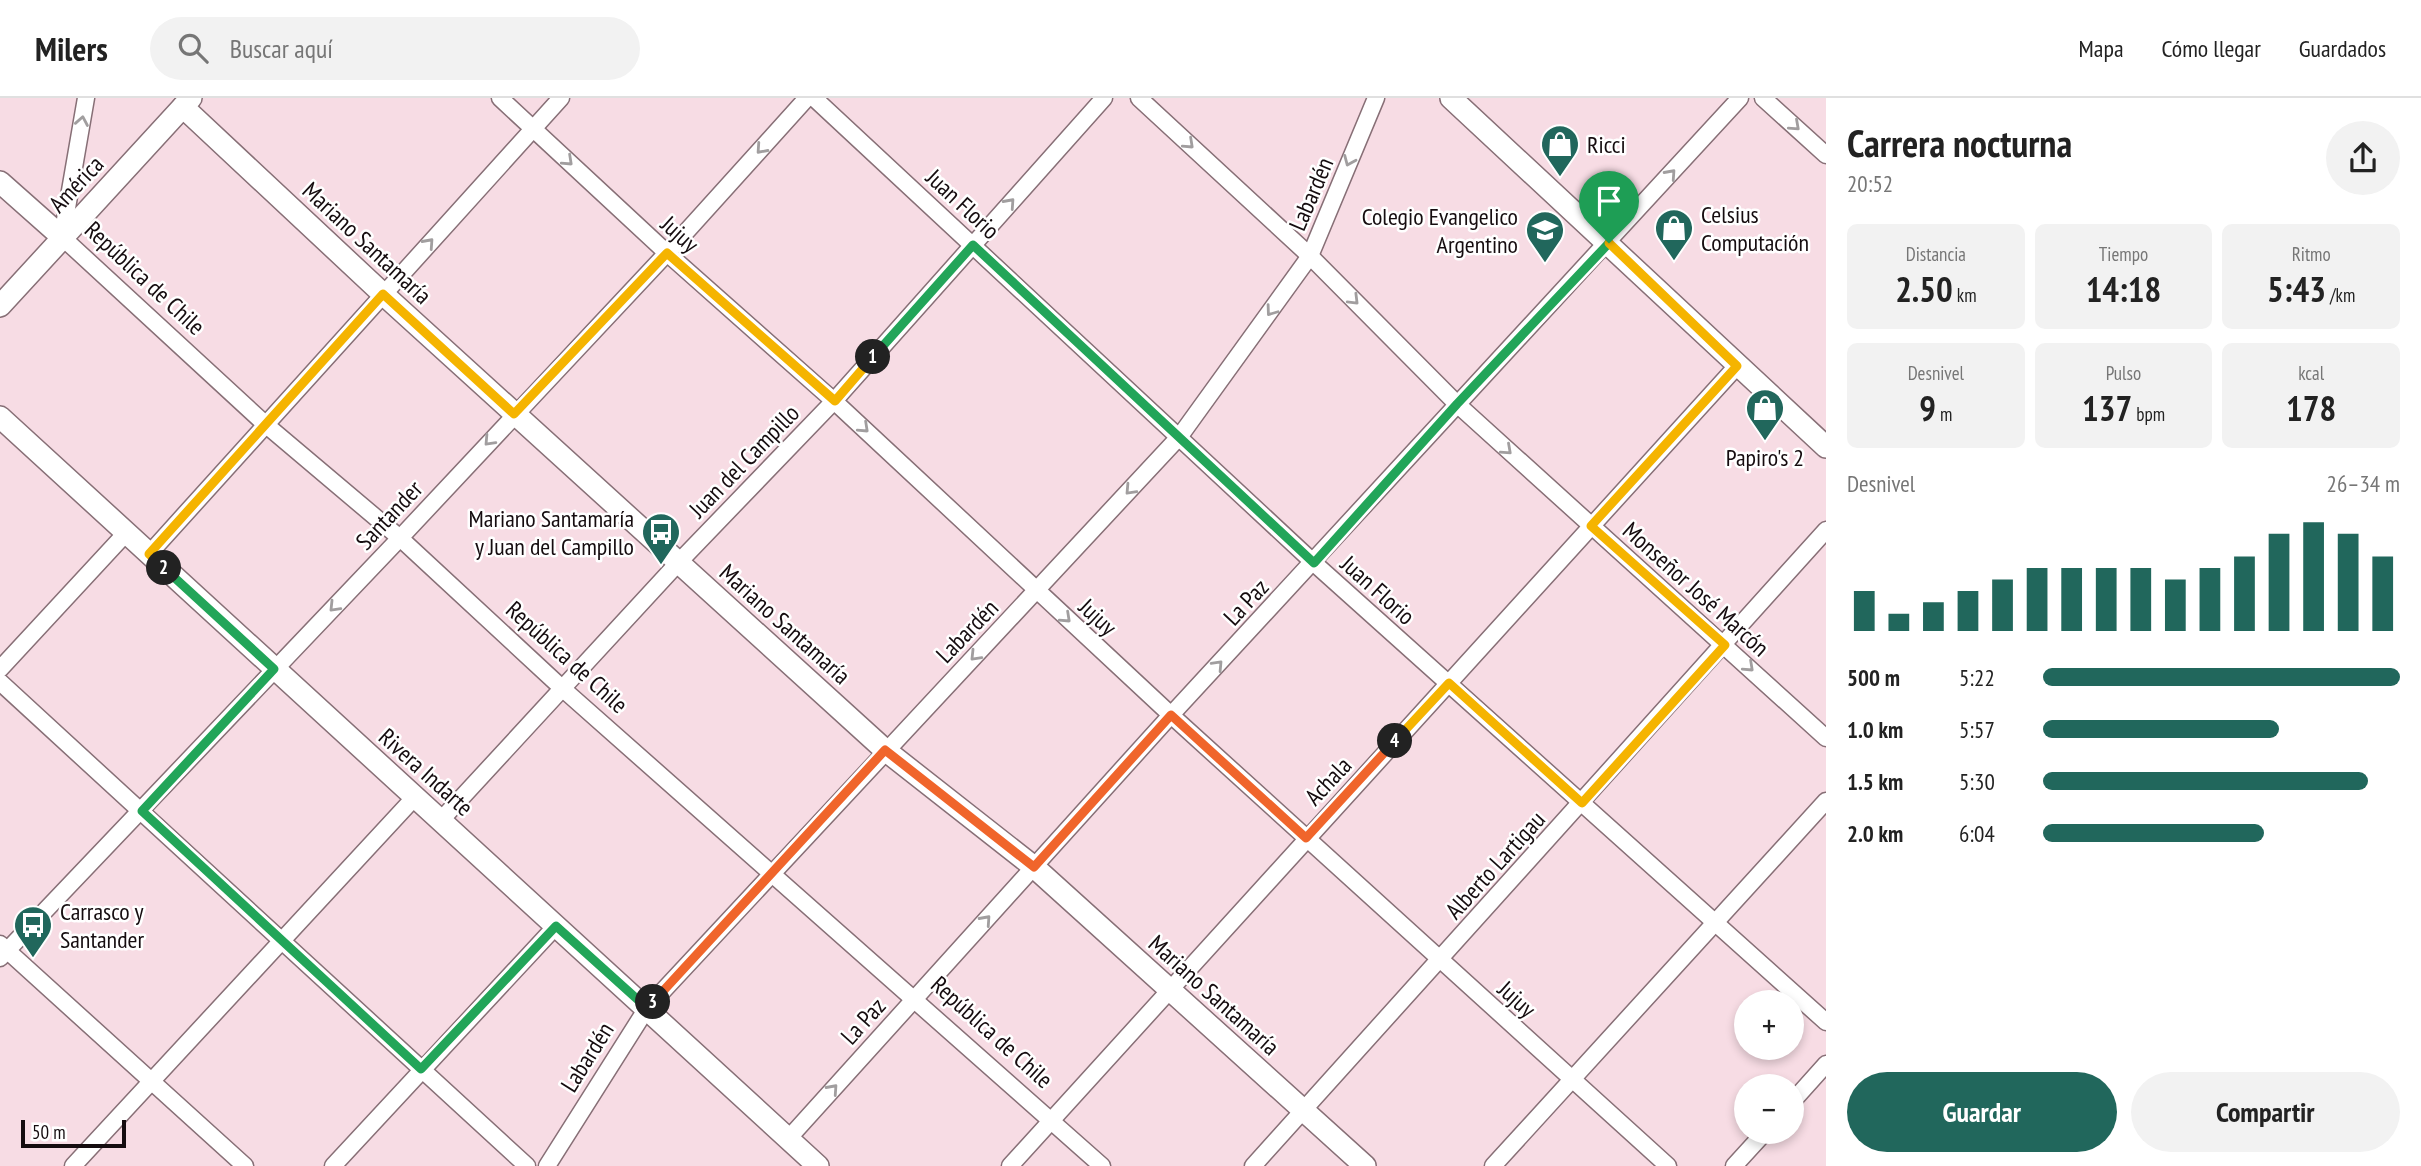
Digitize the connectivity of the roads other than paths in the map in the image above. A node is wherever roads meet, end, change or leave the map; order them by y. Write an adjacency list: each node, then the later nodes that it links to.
1 (86, 98): 16 (street, one-way to 1)
2 (500, 98): 13 (street, Jujuy)
3 (561, 98): 13 (street)
4 (807, 98): 19 (street, Santander, one-way to 19)
5 (814, 98): 18 (street, Juan Florio)
6 (1104, 98): 18 (street, Juan del Campillo, one-way to 6)
7 (1139, 98): 20 (street, Monseñor José Marcón, one-way to 20)
8 (1376, 98): 20 (street, Labardén, one-way to 20)
9 (1451, 98): 17 (street)
10 (1740, 98): 17 (street, La Paz, one-way to 10)
11 (1763, 98): 14 (street, one-way to 14)
12 (187, 103): 16 (street, América); 21 (street, Mariano Santamaría)
13 (534, 128): 19 (street, Jujuy, one-way to 19); 21 (street, one-way to 13)
14 (1826, 155)
15 (0, 182): 16 (street, República de Chile)
16 (62, 237): 22 (street, América); 28 (street, República de Chile)
17 (1609, 243): 23 (street); 25 (street, La Paz)
18 (973, 245): 24 (street, Juan del Campillo); 29 (street, Juan Florio)
19 (667, 253): 24 (street, Jujuy); 26 (street, Santander)
20 (1310, 256): 25 (street, Monseñor José Marcón, one-way to 25); 29 (street, Labardén, one-way to 29)
21 (383, 294): 26 (street, Mariano Santamaría); 28 (street)
22 (0, 306)
23 (1737, 366): 30 (street); 31 (street, Achala)
24 (835, 401): 36 (street, Juan del Campillo); 38 (street, Jujuy, one-way to 38)
25 (1457, 404): 31 (street, Monseñor José Marcón, one-way to 31); 37 (street, La Paz)
26 (514, 414): 34 (street, Santander, one-way to 34); 36 (street, Mariano Santamaría)
27 (0, 417): 33 (street, Rivera Indarte)
28 (265, 424): 34 (street, República de Chile); 35 (street)
29 (1180, 436): 37 (street, Juan Florio); 38 (street, Labardén, one-way to 38)
30 (1826, 447)
31 (1591, 526): 39 (street, Monseñor José Marcón); 43 (street, Achala)
32 (1826, 530): 39 (street, Alberto Lartigau)
33 (126, 533): 35 (street, Rivera Indarte); 40 (street)
34 (400, 538): 41 (street, Santander, one-way to 41); 44 (street, República de Chile)
35 (149, 554): 41 (street, Rivera Indarte)
36 (678, 563): 44 (street, Juan del Campillo); 47 (street, Mariano Santamaría)
37 (1314, 563): 43 (street, Juan Florio); 45 (street, La Paz, one-way to 37)
38 (1037, 591): 45 (street, Jujuy, one-way to 45); 47 (street, Labardén, one-way to 47)
39 (1725, 645): 46 (street, Monseñor José Marcón, one-way to 46); 50 (street, Alberto Lartigau)
40 (0, 669)
41 (274, 669): 48 (street, Rivera Indarte); 51 (street, Santander)
42 (0, 682): 51 (street)
43 (1449, 683): 50 (street, Juan Florio); 53 (street, Achala)
44 (563, 689): 52 (street, Juan del Campillo); 55 (street, República de Chile)
45 (1171, 715): 53 (street, Jujuy); 54 (street, La Paz)
46 (1826, 738)
47 (885, 750): 54 (street, Mariano Santamaría); 55 (street, Labardén)
48 (414, 798): 52 (street, Rivera Indarte); 58 (street)
49 (1826, 801): 56 (street)
50 (1582, 803): 56 (street, Juan Florio); 60 (street, Alberto Lartigau)
51 (142, 811): 58 (street); 59 (street, Santander)
52 (441, 820): 57 (street, Rivera Indarte)
53 (1306, 838): 60 (street, Jujuy); 61 (street, Achala)
54 (1034, 867): 61 (street, Mariano Santamaría); 62 (street, La Paz, one-way to 54)
55 (770, 874): 62 (street, República de Chile); 63 (street, Labardén)
56 (1717, 922): 64 (street, Juan Florio); 67 (street)
57 (556, 926): 63 (street, Rivera Indarte); 66 (street)
58 (282, 939): 66 (street); 68 (street)
59 (2, 951): 68 (street)
60 (1439, 960): 67 (street, Jujuy); 70 (street, Alberto Lartigau)
61 (1170, 990): 70 (street, Mariano Santamaría); 71 (street, Achala)
62 (915, 998): 71 (street, República de Chile); 72 (street, La Paz, one-way to 62)
63 (647, 1008): 72 (street, Rivera Indarte); 79 (street, Labardén)
64 (1826, 1022)
65 (1826, 1064): 69 (street)
66 (421, 1069): 77 (street); 78 (street)
67 (1571, 1078): 84 (street); 85 (street, Jujuy)
68 (152, 1081): 75 (street); 76 (street)
69 (1804, 1089)
70 (1305, 1111): 82 (street, Alberto Lartigau); 83 (street, Mariano Santamaría)
71 (1053, 1122): 80 (street, Achala); 81 (street, República de Chile)
72 (788, 1139): 74 (street, Rivera Indarte)
73 (1754, 1144): 86 (street)
74 (808, 1163)
75 (73, 1166)
76 (245, 1166)
77 (333, 1166)
78 (527, 1166)
79 (547, 1166)
80 (1010, 1166)
81 (1102, 1166)
82 (1253, 1166)
83 (1366, 1166)
84 (1493, 1166)
85 (1668, 1166)
86 (1734, 1166)

